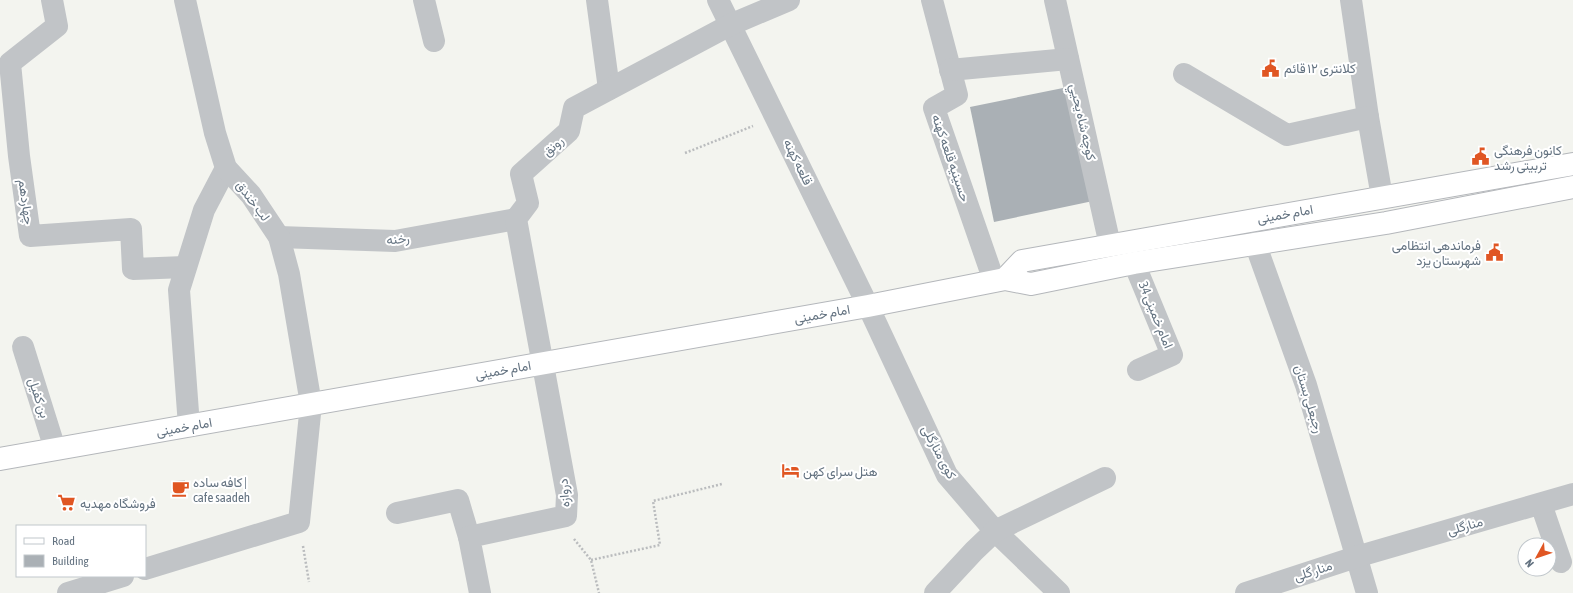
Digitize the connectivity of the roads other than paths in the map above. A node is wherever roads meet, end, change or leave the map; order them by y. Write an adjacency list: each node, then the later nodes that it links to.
1 (52, 0): 16 (street, چهاردهم)
2 (185, 0): 18 (street, لب خندق)
3 (424, 0): 10 (street)
4 (597, 0): 14 (street)
5 (789, 0): 9 (street, رونق)
6 (932, 0): 12 (street, حسينيه قلعه کهنه)
7 (1055, 0): 11 (street, کوچه شاه يحيي)
8 (1351, 0): 15 (street)
9 (725, 15): 14 (street, رونق); 29 (street, قلعه کهنه)
10 (434, 41)
11 (1068, 59): 12 (street); 25 (street, کوچه شاه يحيي)
12 (950, 70): 28 (street, حسينيه قلعه کهنه)
13 (1184, 74): 15 (street)
14 (609, 89): 21 (street, رونق)
15 (1368, 117): 20 (street)
16 (10, 152): 27 (street, چهاردهم)
17 (1573, 164): 20 (main road, امام خمینی)
18 (226, 168): 23 (street, لب خندق); 27 (street)
19 (1573, 187): 22 (main road, امام خمینی)
20 (1382, 197): 22 (main road); 25 (main road, امام خمینی)
21 (516, 219): 23 (street, رخنه); 31 (street)
22 (1386, 223): 24 (main road, امام خمینی)
23 (279, 237): 33 (street, لب خندق)
24 (1255, 243): 26 (main road, امام خمینی); 43 (street, رجبعلی بستان)
25 (1110, 245): 28 (main road, امام خمینی)
26 (1134, 263): 28 (main road, امام خمینی); 32 (street, امام خمینی 34)
27 (185, 268): 34 (street)
28 (1000, 280): 29 (main road, امام خمینی)
29 (868, 306): 31 (main road, امام خمینی); 41 (street, کوی منارگلی)
30 (22, 347): 35 (street, بن کفیل)
31 (542, 364): 33 (main road, امام خمینی); 42 (street, دروازه)
32 (1138, 370)
33 (311, 404): 34 (main road, امام خمینی); 45 (street, لب خندق)
34 (189, 426): 35 (main road, امام خمینی)
35 (55, 449): 36 (main road, امام خمینی)
36 (0, 459)
37 (1105, 478): 41 (street)
38 (1573, 494): 39 (street, منارگلی)
39 (1541, 504): 43 (street, منارگلی); 44 (street)
40 (397, 513): 42 (street)
41 (995, 531): 49 (street); 50 (street, کوی منارگلی)
42 (469, 537): 48 (street)
43 (1356, 557): 51 (street, منار گلی); 52 (street, رجبعلی بستان)
44 (1561, 562)
45 (146, 569)
46 (120, 577): 47 (street)
47 (68, 593)
48 (480, 593)
49 (935, 593)
50 (1059, 593)
51 (1246, 593)
52 (1366, 593)

